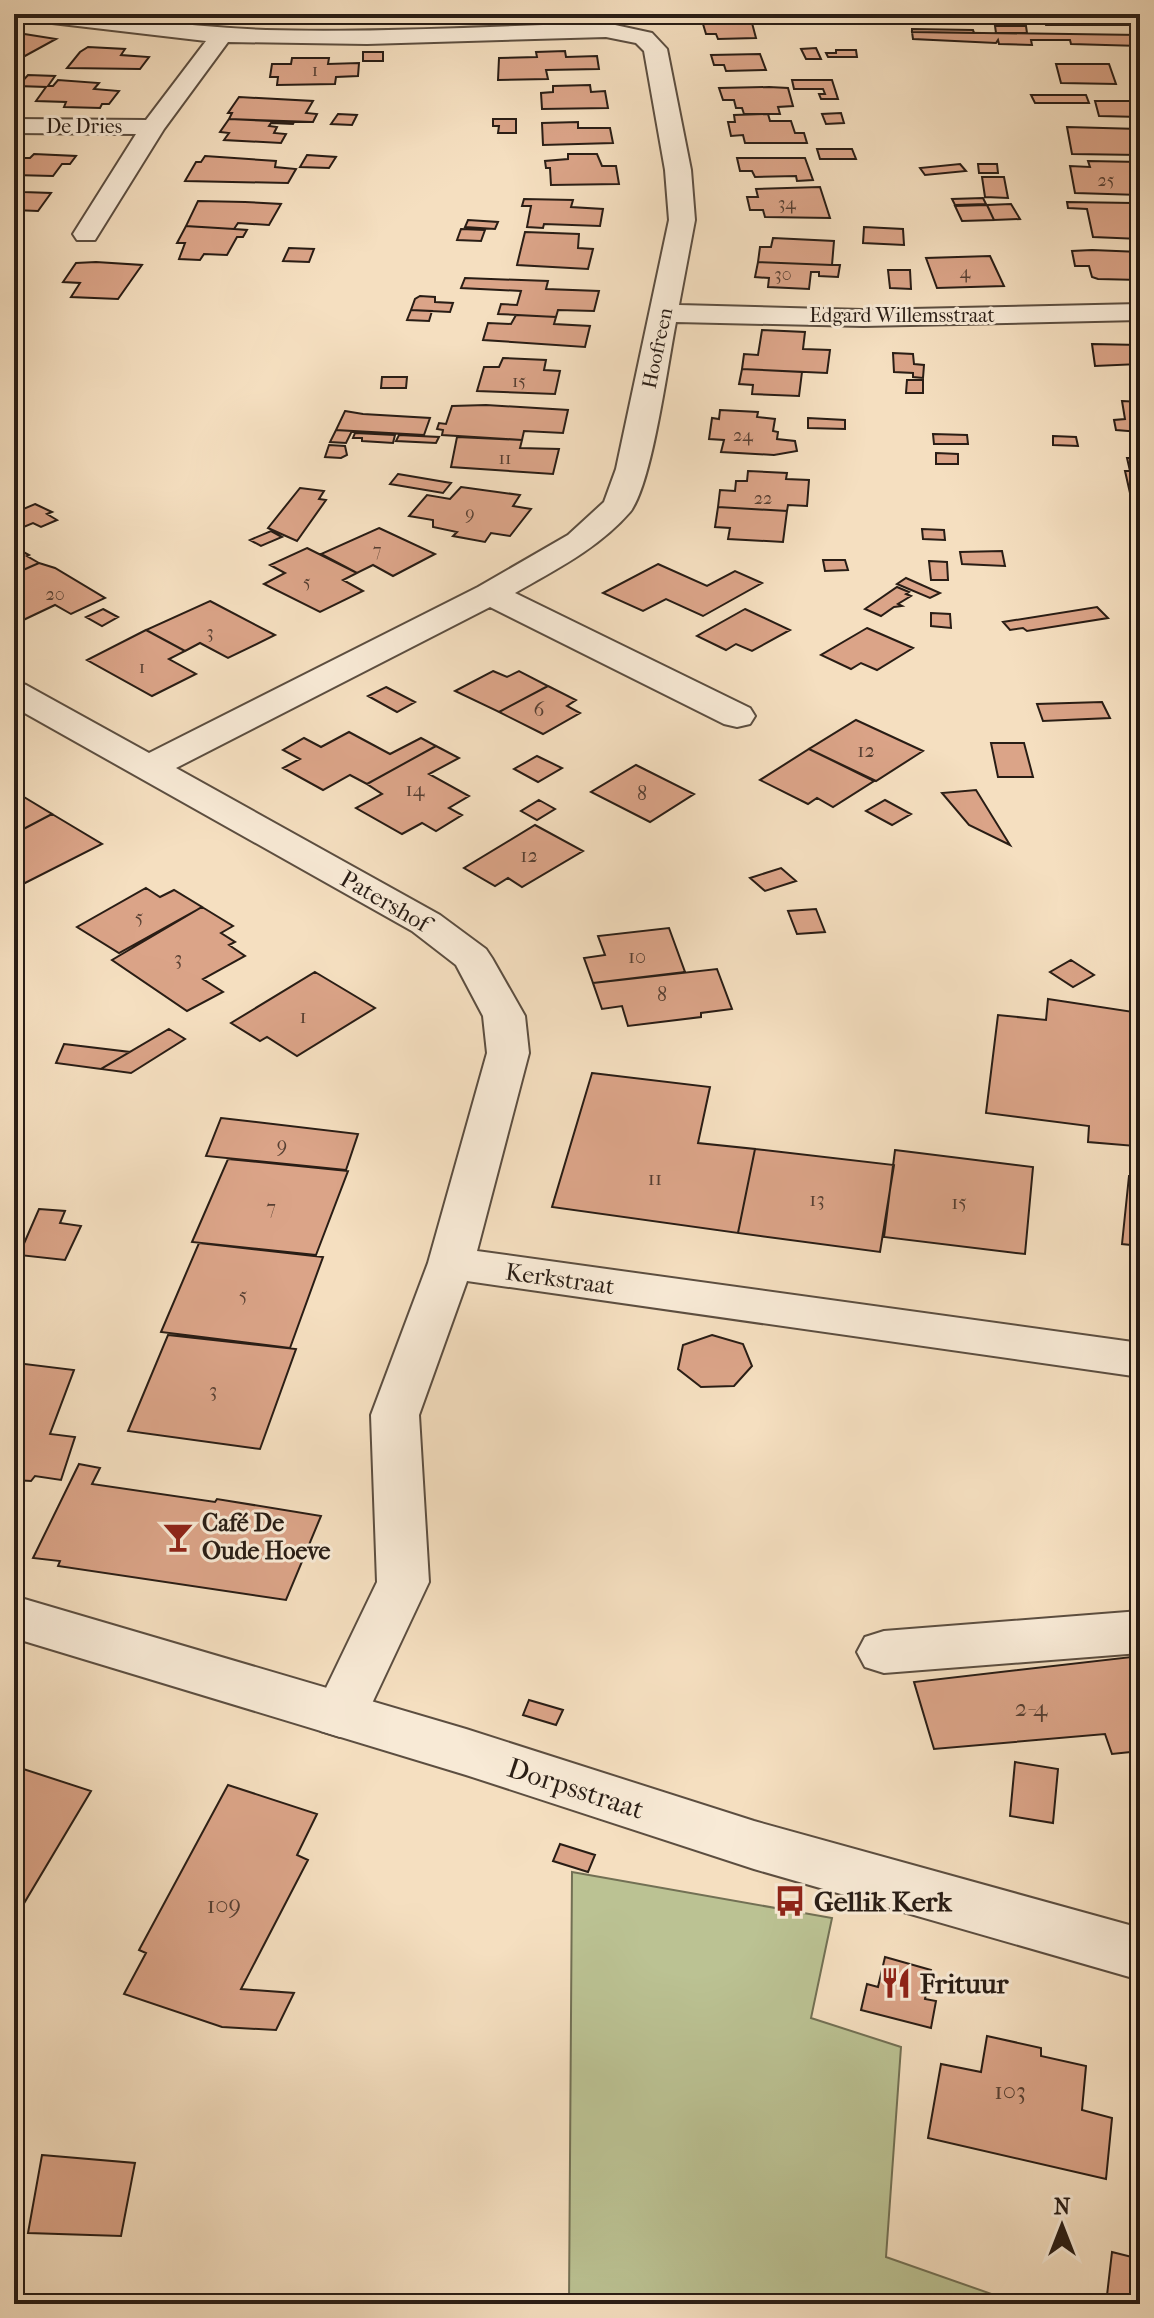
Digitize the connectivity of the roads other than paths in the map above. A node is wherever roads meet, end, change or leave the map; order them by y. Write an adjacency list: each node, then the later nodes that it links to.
1 (35, 14): 3 (street)
2 (417, 24): 3 (street); 8 (street, Hoofreen)
3 (222, 35): 5 (street, De Dries)
4 (14, 126): 5 (street, De Dries)
5 (153, 127): 6 (street, De Dries)
6 (86, 234)
7 (1140, 312): 8 (street, Edgard Willemsstraat)
8 (665, 313): 9 (street, Hoofreen)
9 (490, 594): 11 (street); 12 (street, Hoofreen)
10 (14, 692): 12 (street, Patershof)
11 (737, 716)
12 (148, 768): 13 (street, Patershof)
13 (451, 1263): 14 (street, Kerkstraat); 18 (street)
14 (1140, 1360)
15 (14, 1617): 18 (street, Dorpsstraat)
16 (1140, 1632): 17 (street)
17 (884, 1652)
18 (340, 1715): 19 (street, Dorpsstraat)
19 (1140, 1954)

